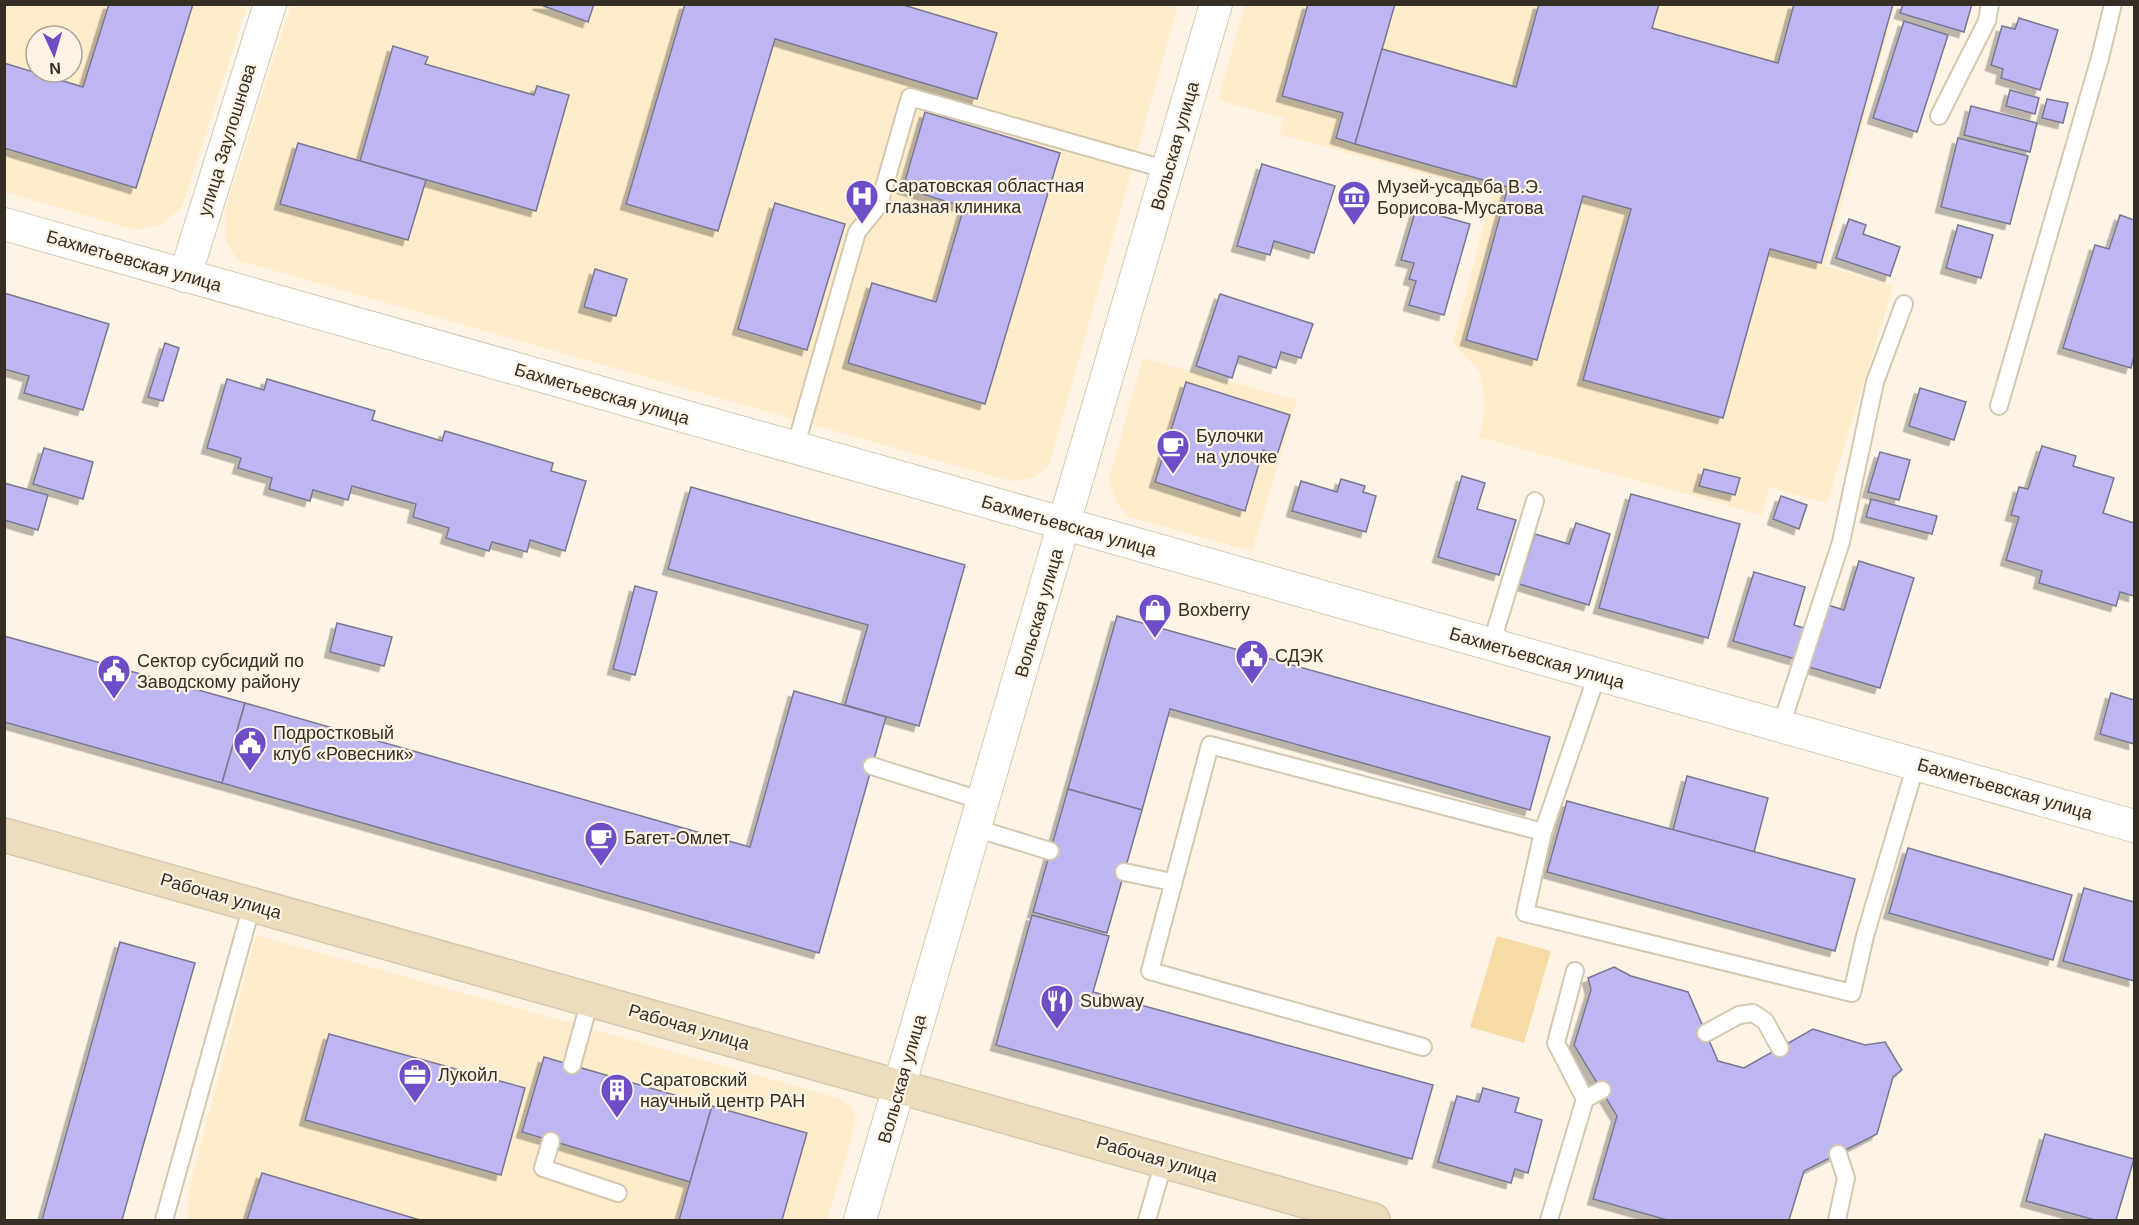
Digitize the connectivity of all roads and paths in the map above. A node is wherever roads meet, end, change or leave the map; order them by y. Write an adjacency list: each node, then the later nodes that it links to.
1 (270, 4): 8 (street, улица Заулошнова)
2 (1216, 4): 6 (street, Вольская улица)
3 (1990, 4): 5 (lane)
4 (2113, 4): 10 (lane)
5 (1939, 116)
6 (1168, 170): 11 (lane); 13 (street, Вольская улица)
7 (4, 224): 8 (street, Бахметьевская улица)
8 (185, 276): 11 (street, Бахметьевская улица)
9 (1904, 304): 16 (lane)
10 (1999, 406)
11 (795, 448): 13 (street, Бахметьевская улица)
12 (1535, 501): 14 (lane)
13 (1064, 524): 14 (street, Бахметьевская улица); 19 (street, Вольская улица)
14 (1491, 645): 15 (street, Бахметьевская улица)
15 (1597, 675): 16 (street, Бахметьевская улица); 21 (lane)
16 (1781, 726): 17 (street, Бахметьевская улица)
17 (1916, 764): 20 (street, Бахметьевская улица); 21 (lane)
18 (872, 766): 19 (lane)
19 (979, 815): 23 (lane); 33 (street, Вольская улица)
20 (2134, 826)
21 (1543, 832): 25 (lane)
22 (4, 835): 26 (street, Рабочая улица)
23 (1050, 851)
24 (1124, 872): 25 (lane)
25 (1172, 882): 30 (lane)
26 (252, 905): 28 (street, Рабочая улица); 40 (lane)
27 (1575, 971): 35 (lane)
28 (590, 1000): 32 (lane); 33 (street, Рабочая улица)
29 (1706, 1033): 31 (lane)
30 (1423, 1047)
31 (1780, 1048)
32 (572, 1065)
33 (900, 1087): 38 (street, Рабочая улица); 41 (street, Вольская улица)
34 (1602, 1090): 35 (lane)
35 (1585, 1099): 44 (lane)
36 (551, 1141): 39 (lane)
37 (1838, 1154): 45 (lane)
38 (1164, 1161): 42 (lane); 43 (street, Рабочая улица)
39 (618, 1193)
40 (164, 1221)
41 (860, 1221)
42 (1147, 1221)
43 (1373, 1221)
44 (1549, 1221)
45 (1837, 1221)

